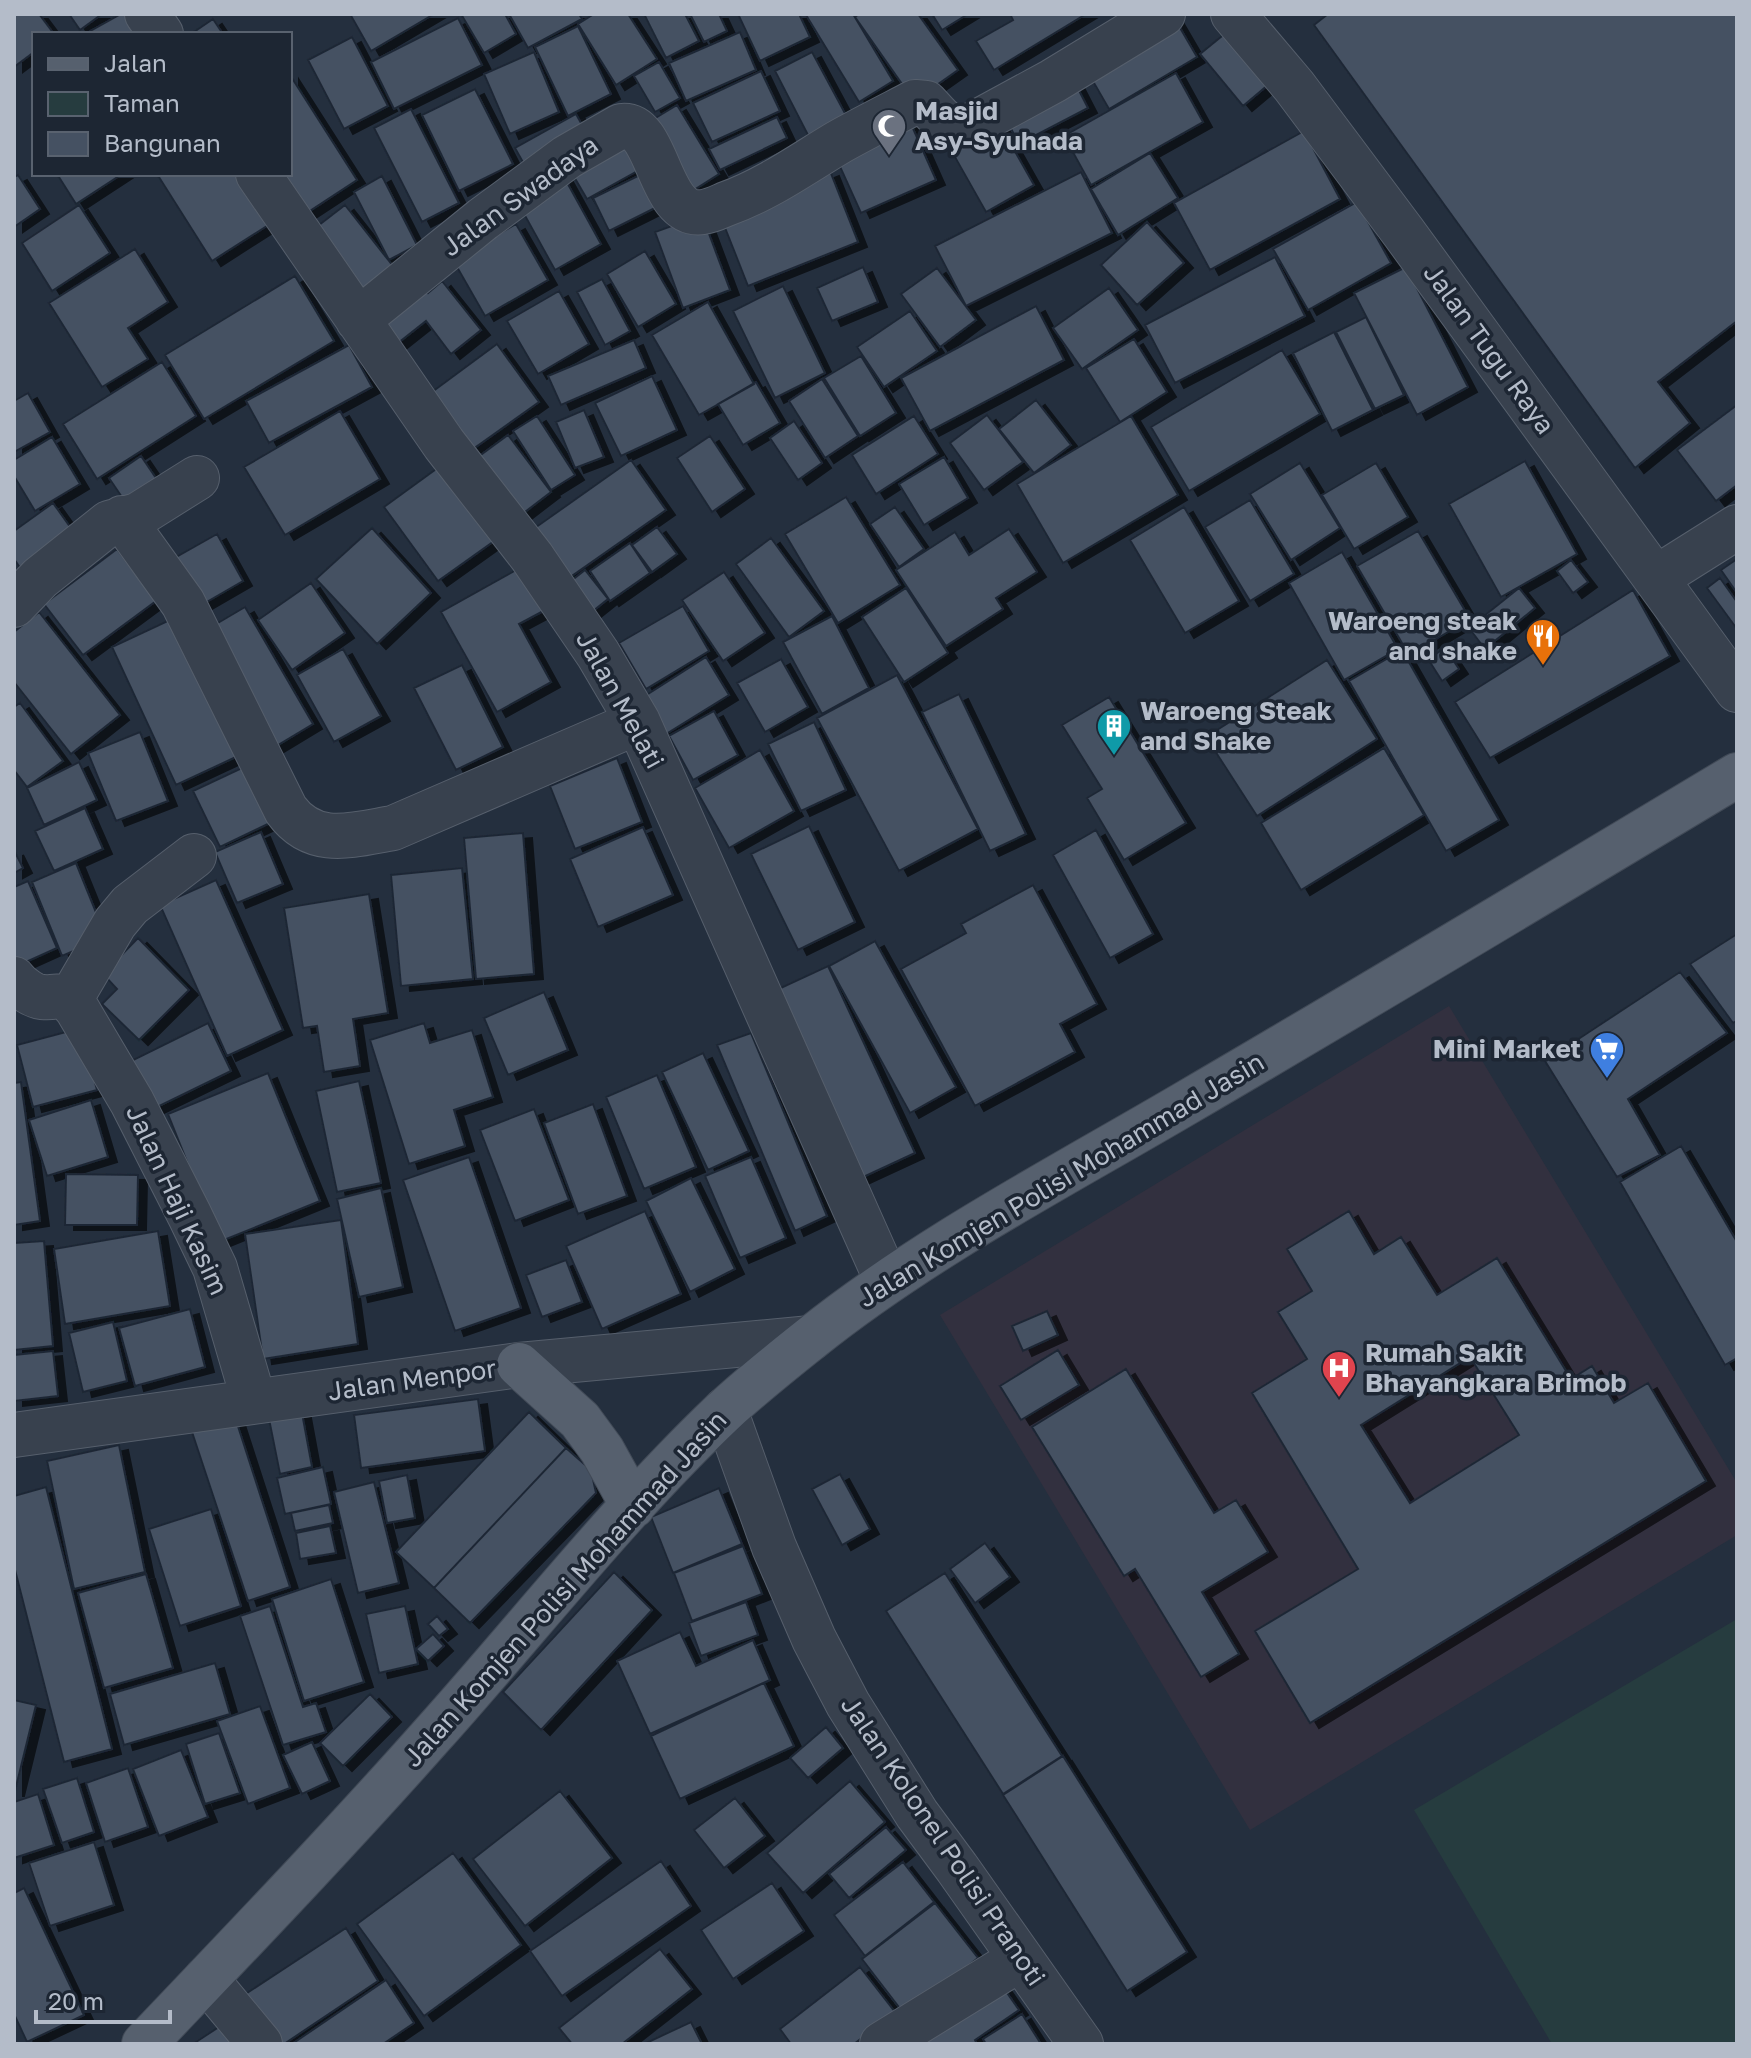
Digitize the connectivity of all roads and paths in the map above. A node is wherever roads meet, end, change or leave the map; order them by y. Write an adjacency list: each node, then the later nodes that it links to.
1 (147, 14): 4 (street)
2 (1163, 14): 6 (street, Jalan Swadaya)
3 (1233, 14): 10 (street, Jalan Tugu Raya)
4 (160, 32)
5 (259, 176): 6 (street, Jalan Melati)
6 (358, 320): 13 (street, Jalan Melati)
7 (197, 478): 8 (street)
8 (122, 518): 11 (street); 13 (street)
9 (1737, 527): 10 (street)
10 (1656, 578): 12 (street, Jalan Tugu Raya)
11 (14, 605)
12 (1737, 690)
13 (638, 722): 18 (street, Jalan Melati)
14 (1737, 775): 18 (main road, Jalan Komjen Polisi Mohammad Jasin)
15 (194, 856): 17 (street)
16 (14, 979): 17 (street)
17 (74, 1004): 21 (street, Jalan Haji Kasim)
18 (887, 1281): 19 (main road, Jalan Komjen Polisi Mohammad Jasin)
19 (811, 1338): 20 (street, Jalan Menpor); 22 (main road, Jalan Komjen Polisi Mohammad Jasin)
20 (519, 1365): 21 (street, Jalan Menpor); 24 (main road)
21 (254, 1401): 23 (street, Jalan Menpor)
22 (725, 1410): 24 (main road, Jalan Komjen Polisi Mohammad Jasin); 25 (street, Jalan Kolonel Polisi Pranoti)
23 (14, 1435)
24 (633, 1506): 26 (main road, Jalan Komjen Polisi Mohammad Jasin)
25 (1020, 1959): 29 (street); 30 (street, Jalan Kolonel Polisi Pranoti)
26 (206, 1979): 27 (main road, Jalan Komjen Polisi Mohammad Jasin); 28 (street)
27 (144, 2044)
28 (260, 2044)
29 (882, 2044)
30 (1081, 2044)

